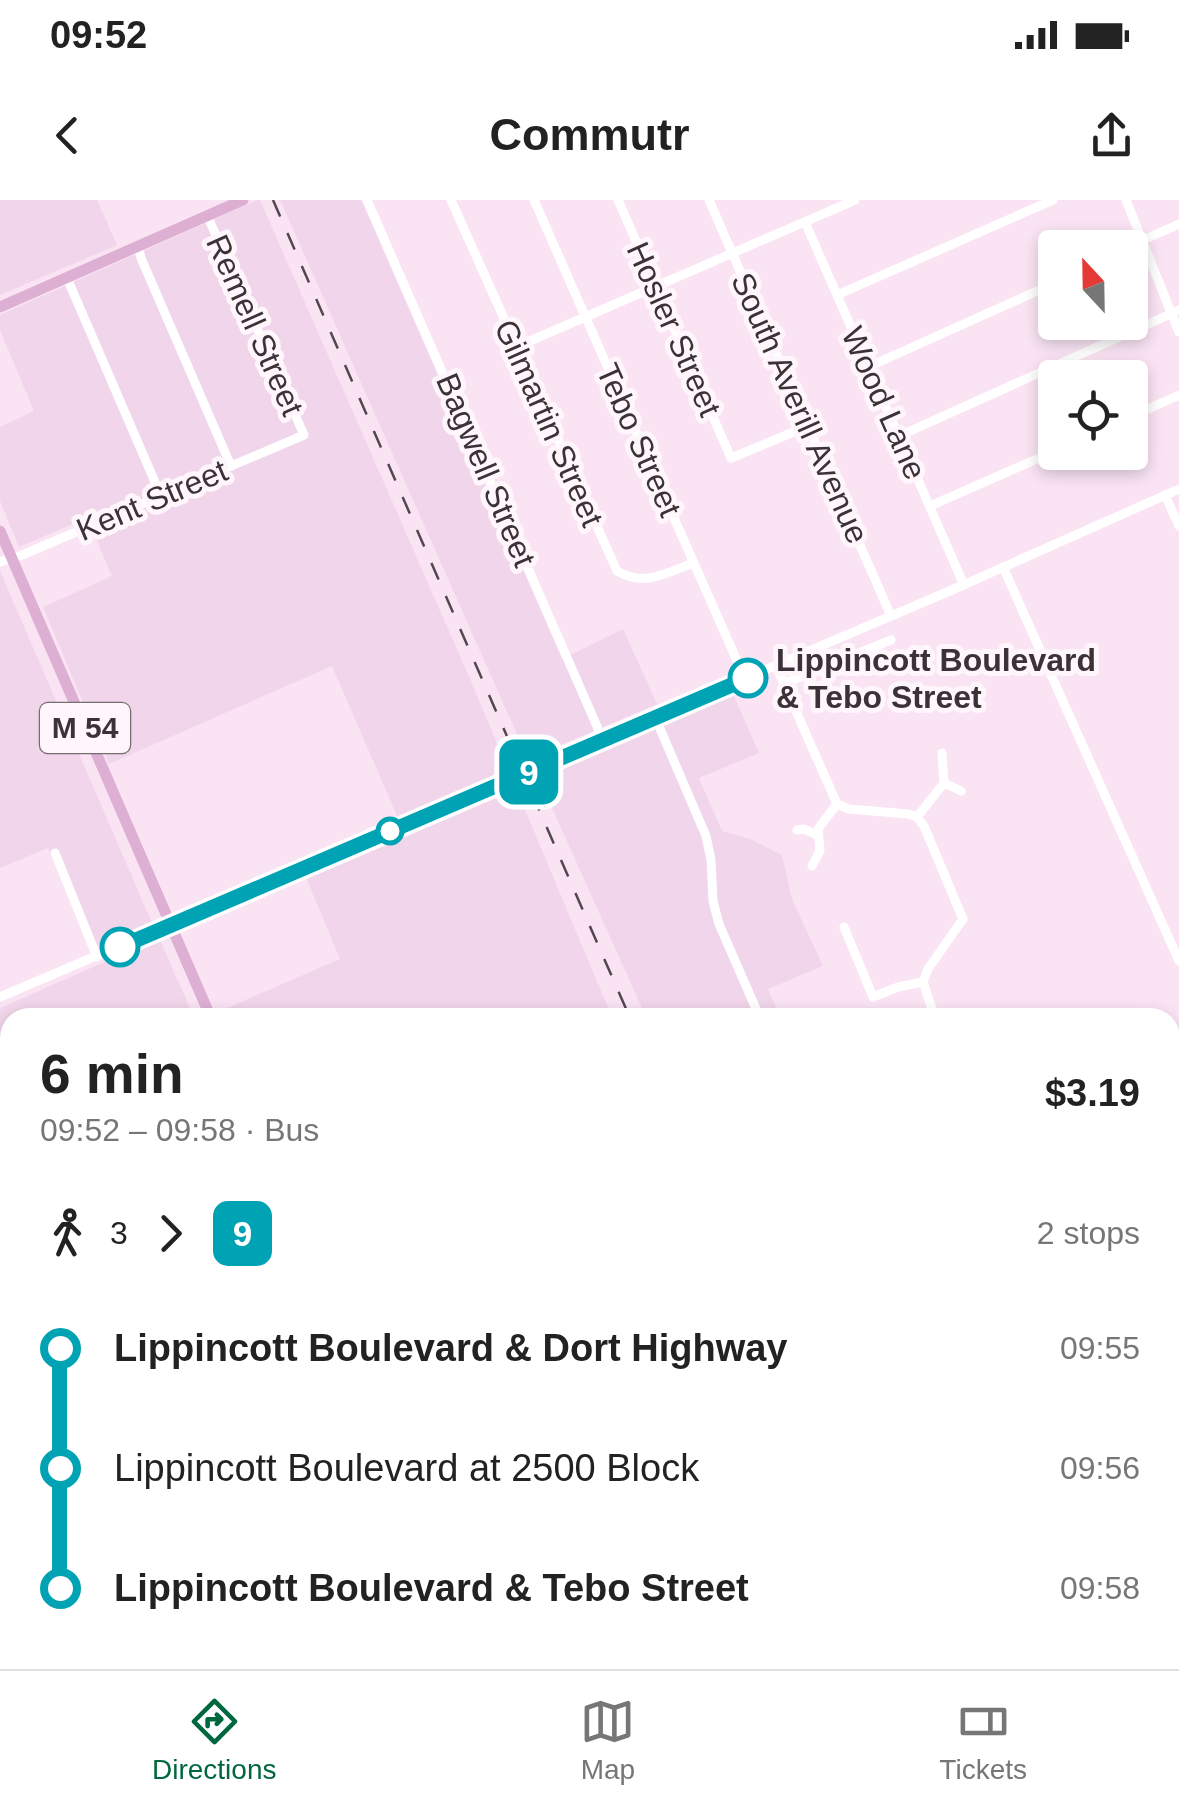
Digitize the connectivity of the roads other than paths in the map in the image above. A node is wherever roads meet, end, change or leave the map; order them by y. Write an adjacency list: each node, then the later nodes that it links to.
1 (242, 200): 10 (main road)
2 (368, 200): 51 (street, Bagwell Street)
3 (451, 200): 26 (street, Gilmartin Street)
4 (534, 200): 24 (street, Tebo Street)
5 (618, 200): 19 (street, Hosler Street)
6 (709, 200): 16 (street, South Averill Avenue)
7 (855, 200): 11 (street)
8 (1052, 200): 21 (street)
9 (1126, 200): 13 (street)
10 (207, 215): 15 (main road); 31 (street, Remell Street)
11 (805, 222): 16 (street); 21 (street, Wood Lane)
12 (1179, 224): 14 (street)
13 (1139, 230)
14 (1148, 238)
15 (138, 246): 18 (main road); 34 (street)
16 (733, 254): 19 (street); 30 (street, South Averill Avenue)
17 (1148, 254): 23 (street)
18 (68, 278): 22 (main road); 37 (street)
19 (656, 287): 24 (street); 30 (street, Hosler Street)
20 (1038, 291): 27 (street)
21 (837, 296): 27 (street, Wood Lane)
22 (0, 307)
23 (1175, 312): 25 (street); 32 (street)
24 (585, 318): 26 (street); 42 (street, Tebo Street)
25 (1179, 332)
26 (516, 347): 42 (street, Gilmartin Street)
27 (868, 367): 32 (street, Wood Lane)
28 (1179, 395): 29 (street)
29 (1148, 409)
30 (808, 426): 45 (street, South Averill Avenue)
31 (304, 435): 34 (street, Kent Street)
32 (899, 436): 38 (street, Wood Lane)
33 (1038, 458): 38 (street)
34 (231, 466): 37 (street, Kent Street)
35 (1179, 488): 36 (street)
36 (1165, 495): 39 (street); 43 (street)
37 (161, 496): 41 (street, Kent Street)
38 (930, 506): 44 (street, Wood Lane)
39 (1179, 526)
40 (0, 531): 41 (main road, M 54)
41 (6, 560): 61 (main road, M 54)
42 (693, 562): 48 (street, Tebo Street)
43 (1003, 567): 44 (street); 64 (street)
44 (964, 584): 45 (street)
45 (891, 616): 47 (street)
46 (891, 640): 49 (street)
47 (776, 666): 48 (street); 49 (street)
48 (744, 679): 50 (street)
49 (783, 684): 55 (street)
50 (655, 718): 51 (street); 68 (street)
51 (602, 740): 61 (street)
52 (942, 753): 53 (street)
53 (944, 783): 54 (street); 56 (street)
54 (961, 791)
55 (836, 804): 56 (street); 58 (street)
56 (917, 818): 65 (street)
57 (797, 830): 58 (street)
58 (817, 832): 60 (street)
59 (55, 853): 63 (street)
60 (812, 866)
61 (170, 925): 63 (street); 67 (main road, M 54)
62 (844, 926): 65 (street)
63 (97, 956): 66 (street)
64 (1179, 962)
65 (922, 982): 69 (street)
66 (0, 997)
67 (206, 1008)
68 (756, 1008)
69 (931, 1008)

